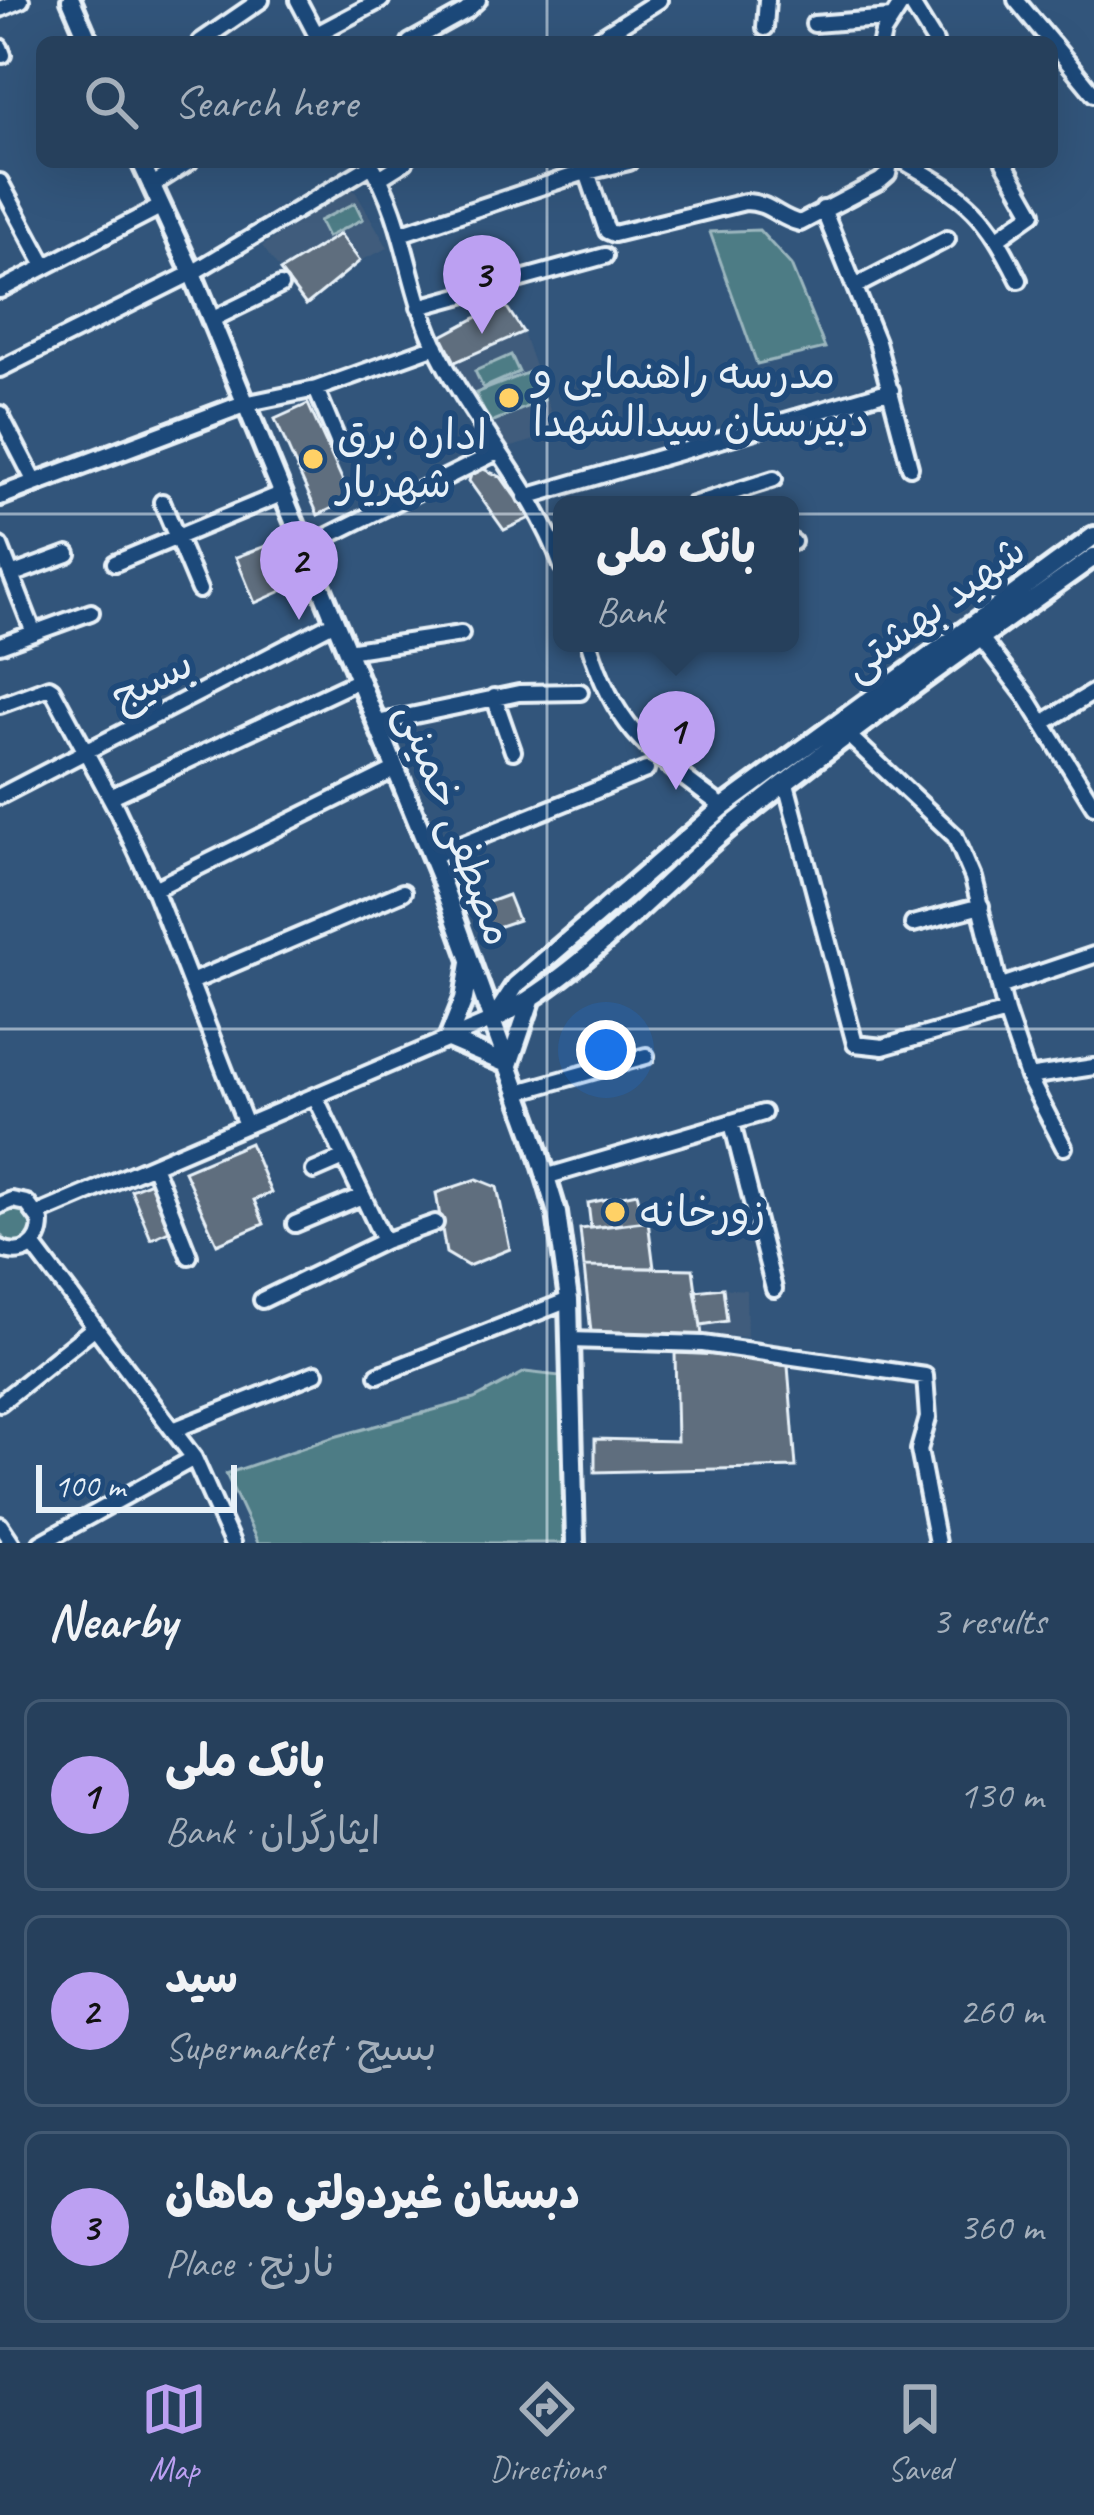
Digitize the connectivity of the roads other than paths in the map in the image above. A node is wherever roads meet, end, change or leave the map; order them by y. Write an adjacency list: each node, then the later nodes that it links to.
1 (21, 0): 11 (street)
2 (71, 0): 15 (main road)
3 (261, 0): 16 (street)
4 (298, 0): 17 (street)
5 (380, 0): 18 (street)
6 (478, 0): 19 (street)
7 (659, 0): 20 (street)
8 (767, 0): 14 (street)
9 (906, 0): 12 (street); 22 (street)
10 (1016, 0): 23 (street)
11 (0, 9)
12 (892, 18): 13 (street); 21 (street)
13 (814, 25)
14 (765, 28)
15 (86, 36)
16 (209, 36)
17 (317, 36)
18 (321, 36)
19 (421, 36)
20 (602, 36)
21 (884, 36)
22 (931, 36)
23 (1047, 36)
24 (1058, 49): 25 (street)
25 (1094, 94)
26 (143, 168): 35 (main road, مصطفی خمینی)
27 (180, 168): 35 (street)
28 (374, 168): 38 (street); 43 (street)
29 (604, 168): 33 (street)
30 (889, 168): 37 (street)
31 (916, 168): 39 (street)
32 (1007, 168): 39 (street)
33 (587, 172): 37 (street); 38 (street)
34 (0, 182): 42 (street)
35 (151, 186): 36 (main road, مصطفی خمینی)
36 (160, 207): 42 (street); 43 (main road, مصطفی خمینی)
37 (823, 208): 46 (street)
38 (403, 233): 48 (street)
39 (998, 238): 44 (street)
40 (947, 239): 46 (street)
41 (605, 256): 48 (street)
42 (45, 266): 47 (street)
43 (192, 273): 49 (main road, مصطفی خمینی); 51 (street)
44 (1019, 280)
45 (280, 286): 49 (street)
46 (856, 286): 53 (street)
47 (0, 290)
48 (419, 308): 50 (street)
49 (211, 320): 54 (main road, مصطفی خمینی)
50 (436, 346): 52 (street); 57 (street)
51 (0, 369)
52 (316, 389): 54 (street); 56 (street)
53 (891, 390): 58 (street); 63 (street)
54 (244, 404): 60 (main road); 61 (main road, مصطفی خمینی)
55 (0, 414): 60 (street)
56 (339, 443)
57 (497, 452): 63 (street); 70 (street)
58 (910, 467)
59 (774, 479): 64 (street)
60 (35, 482): 62 (main road)
61 (281, 494): 67 (street); 70 (main road, مصطفی خمینی)
62 (0, 496)
63 (526, 496): 68 (street)
64 (730, 496)
65 (162, 502): 67 (street)
66 (1094, 536): 100 (main road, شهید بهشتی)
67 (177, 538): 73 (street); 75 (street)
68 (553, 539)
69 (0, 545): 74 (street)
70 (304, 548): 77 (main road, مصطفی خمینی)
71 (68, 554): 74 (street)
72 (1094, 557): 80 (main road, شهید بهشتی)
73 (115, 563)
74 (11, 575): 79 (street)
75 (199, 590)
76 (92, 612): 79 (street)
77 (335, 622): 82 (main road, مصطفی خمینی); 93 (street, بسیج)
78 (461, 634): 82 (street)
79 (27, 636): 81 (street)
80 (981, 638): 90 (street); 91 (main road, شهید بهشتی)
81 (1, 642)
82 (347, 651): 84 (main road, مصطفی خمینی)
83 (592, 652): 100 (street)
84 (359, 680): 89 (main road, مصطفی خمینی); 98 (street)
85 (580, 692): 87 (street)
86 (1094, 692): 90 (street)
87 (494, 698): 89 (street); 92 (street)
88 (0, 705): 93 (street)
89 (377, 723): 94 (main road, مصطفی خمینی)
90 (1043, 723): 99 (street)
91 (848, 735): 96 (main road, شهید بهشتی); 104 (street)
92 (513, 751)
93 (86, 752): 97 (street, بسیج); 98 (street)
94 (396, 770): 101 (main road, مصطفی خمینی); 102 (street)
95 (646, 770): 101 (street)
96 (786, 784): 110 (main road, شهید بهشتی); 111 (street)
97 (0, 796)
98 (110, 796): 102 (street)
99 (1094, 806)
100 (723, 807): 112 (main road, شهید بهشتی)
101 (432, 856): 107 (main road, مصطفی خمینی)
102 (154, 889): 108 (street)
103 (404, 892): 108 (street)
104 (981, 906): 105 (street); 109 (street)
105 (913, 924)
106 (1094, 955): 109 (street)
107 (470, 962): 112 (main road, مصطفی خمینی); 113 (main road)
108 (191, 982): 122 (street)
109 (1002, 986): 111 (street)
110 (531, 1000): 112 (main road, شهید بهشتی); 115 (main road)
111 (1006, 1012): 117 (street)
112 (493, 1020): 113 (street, شهید بهشتی); 115 (main road, مصطفی خمینی)
113 (448, 1039): 115 (main road); 119 (street, شهید بهشتی)
114 (646, 1056): 118 (street)
115 (508, 1065): 118 (main road, مصطفی خمینی)
116 (1094, 1067): 117 (street)
117 (1028, 1077): 123 (street)
118 (518, 1092): 127 (main road, مصطفی خمینی)
119 (314, 1096): 122 (street, شهید بهشتی); 124 (street)
120 (763, 1113): 121 (street)
121 (732, 1123): 127 (street); 137 (street)
122 (246, 1125): 125 (street, شهید بهشتی)
123 (1064, 1147)
124 (344, 1158): 126 (street); 128 (street)
125 (152, 1165): 130 (street, شهید بهشتی); 136 (street)
126 (314, 1171)
127 (545, 1178): 139 (main road, مصطفی خمینی)
128 (362, 1196): 132 (street); 133 (street)
129 (0, 1205): 130 (street)
130 (38, 1214): 134 (street)
131 (435, 1223): 133 (street)
132 (295, 1224)
133 (384, 1241): 138 (street)
134 (33, 1245): 135 (street); 140 (street)
135 (0, 1248)
136 (189, 1256)
137 (774, 1288)
138 (262, 1300)
139 (569, 1300): 141 (main road, مصطفی خمینی); 143 (street)
140 (94, 1327): 144 (street); 145 (street)
141 (570, 1340): 151 (main road, مصطفی خمینی); 152 (street)
142 (316, 1373): 145 (street)
143 (378, 1375)
144 (0, 1403)
145 (173, 1430): 146 (street)
146 (194, 1458): 149 (street); 150 (street)
147 (0, 1525): 148 (street)
148 (13, 1543)
149 (41, 1543)
150 (232, 1543)
151 (575, 1543)
152 (937, 1543)

